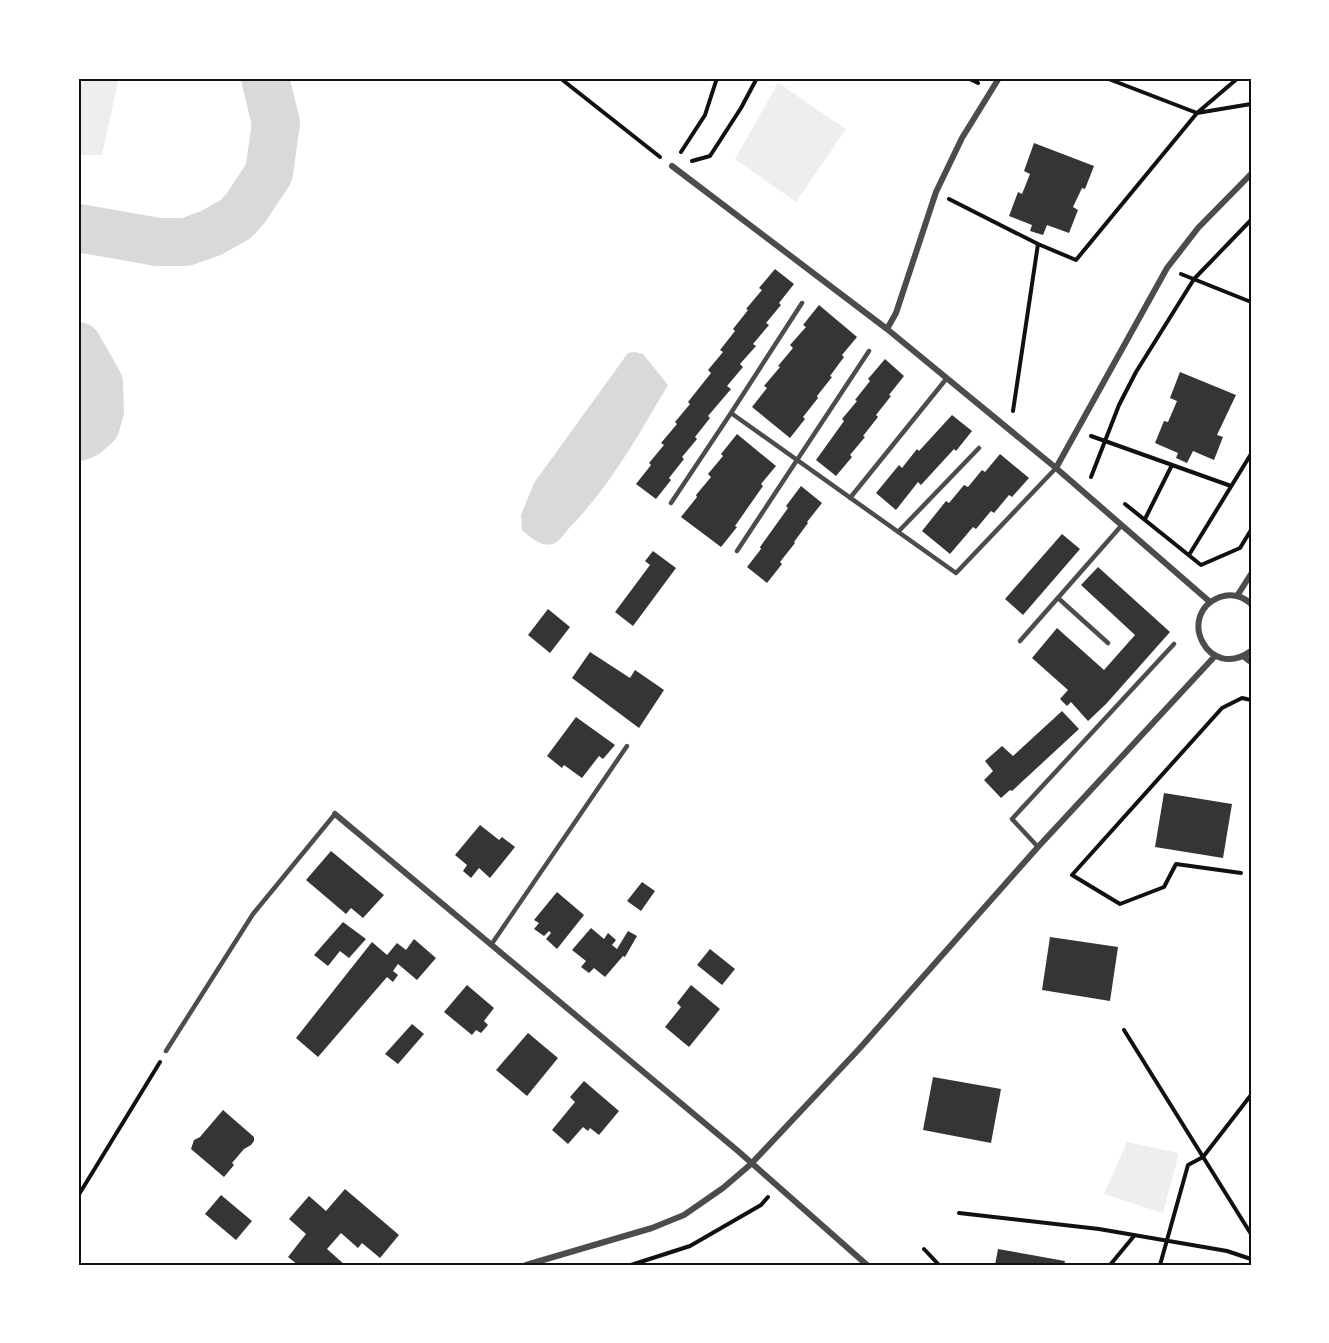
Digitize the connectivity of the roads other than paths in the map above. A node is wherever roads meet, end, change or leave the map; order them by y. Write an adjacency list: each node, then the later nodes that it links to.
1 (999, 78): 5 (street)
2 (672, 166): 5 (street)
3 (1251, 174): 11 (street)
4 (802, 303): 8 (lane)
5 (887, 328): 7 (street)
6 (869, 351): 10 (lane)
7 (947, 378): 11 (street); 12 (lane)
8 (731, 413): 10 (lane); 13 (lane)
9 (979, 448): 15 (lane)
10 (798, 461): 12 (lane); 16 (lane)
11 (1056, 468): 14 (street); 15 (lane)
12 (850, 498): 15 (lane)
13 (671, 503)
14 (1122, 525): 19 (lane); 20 (street)
15 (898, 532)
16 (737, 551)
17 (1251, 574): 18 (street)
18 (1237, 596): 20 (street); 21 (street)
19 (1058, 598): 22 (lane); 23 (lane)
20 (1210, 602): 26 (street)
21 (1251, 604)
22 (1020, 641)
23 (1108, 643)
24 (1174, 644): 31 (lane)
25 (1251, 651): 27 (street)
26 (1215, 656): 27 (street); 31 (street)
27 (1243, 656): 28 (street)
28 (1251, 662)
29 (627, 747): 32 (lane)
30 (335, 814): 32 (street); 33 (lane)
31 (1038, 847): 34 (street)
32 (491, 945): 34 (street)
33 (166, 1051)
34 (751, 1164): 35 (street); 36 (street)
35 (526, 1265)
36 (867, 1265)

